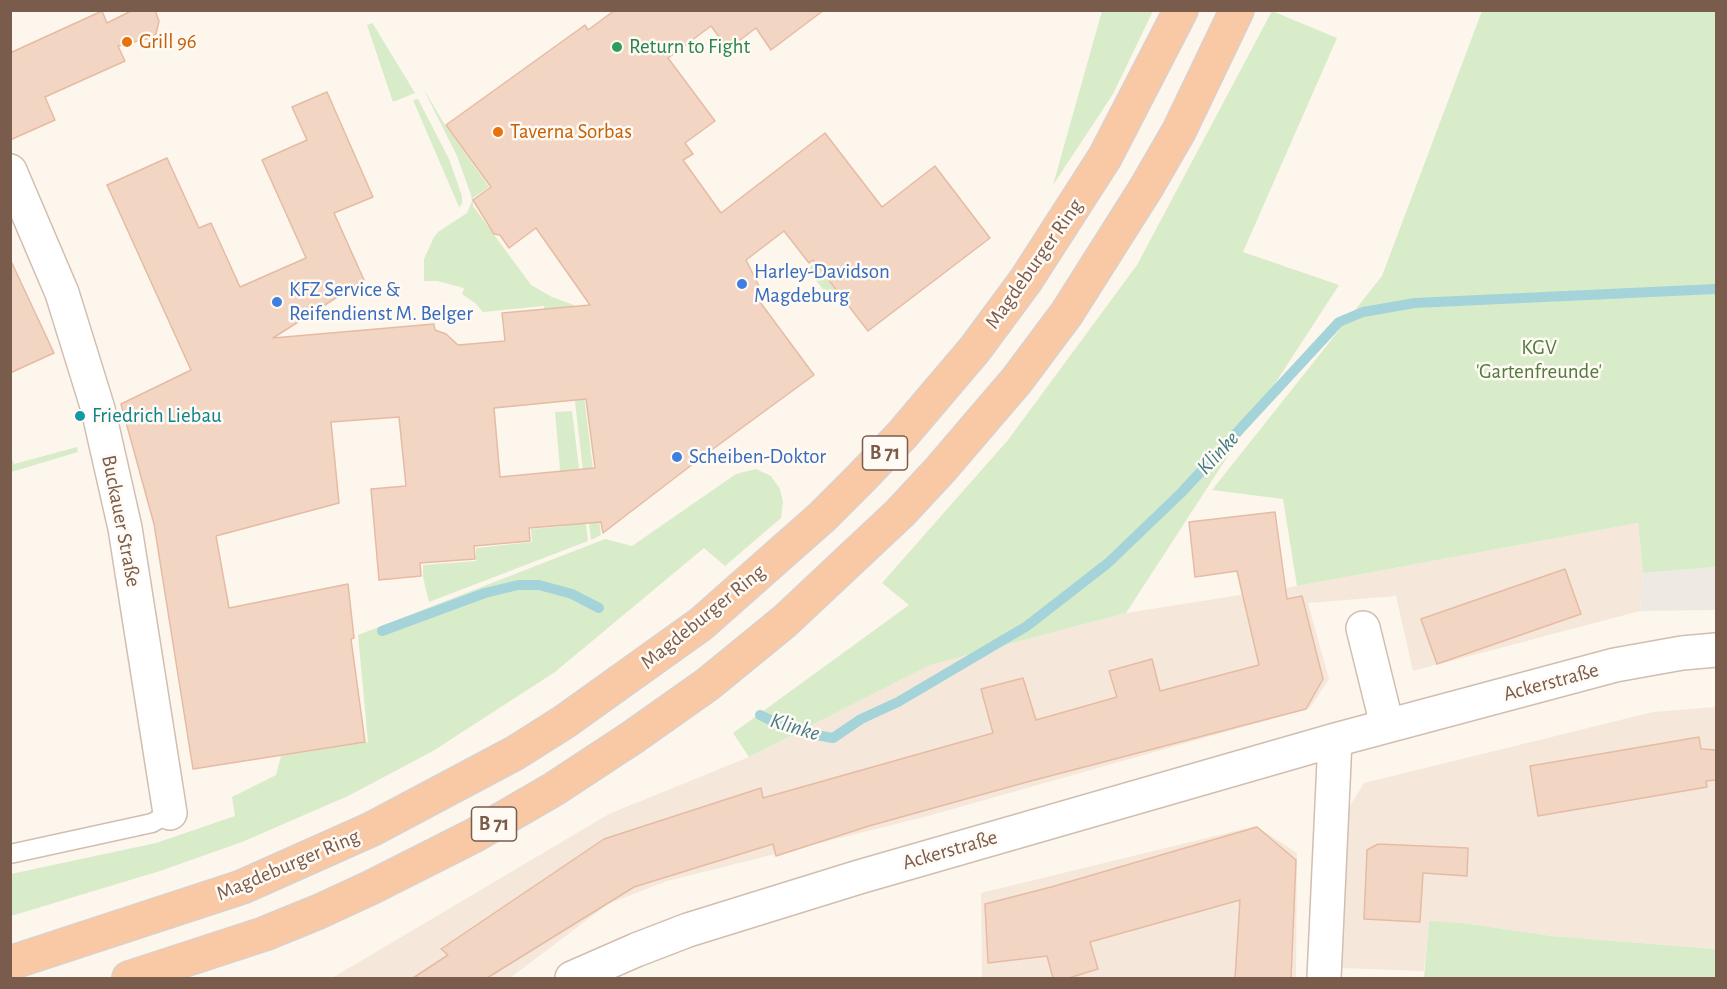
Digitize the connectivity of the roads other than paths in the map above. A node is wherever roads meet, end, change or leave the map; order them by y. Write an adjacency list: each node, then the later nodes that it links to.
1 (1181, 10): 11 (highway, Magdeburger Ring / B 71)
2 (1237, 10): 10 (highway, B 71)
3 (10, 171): 8 (street, Buckauer Straße)
4 (1364, 628): 6 (street)
5 (1716, 650): 6 (street, Ackerstraße)
6 (1387, 725): 7 (street, Ackerstraße)
7 (1335, 740): 14 (street, Ackerstraße); 15 (street)
8 (170, 813): 9 (lane)
9 (10, 854)
10 (264, 934): 12 (highway, B 71); 13 (highway)
11 (10, 963)
12 (129, 978)
13 (179, 978)
14 (572, 978)
15 (1324, 978)

